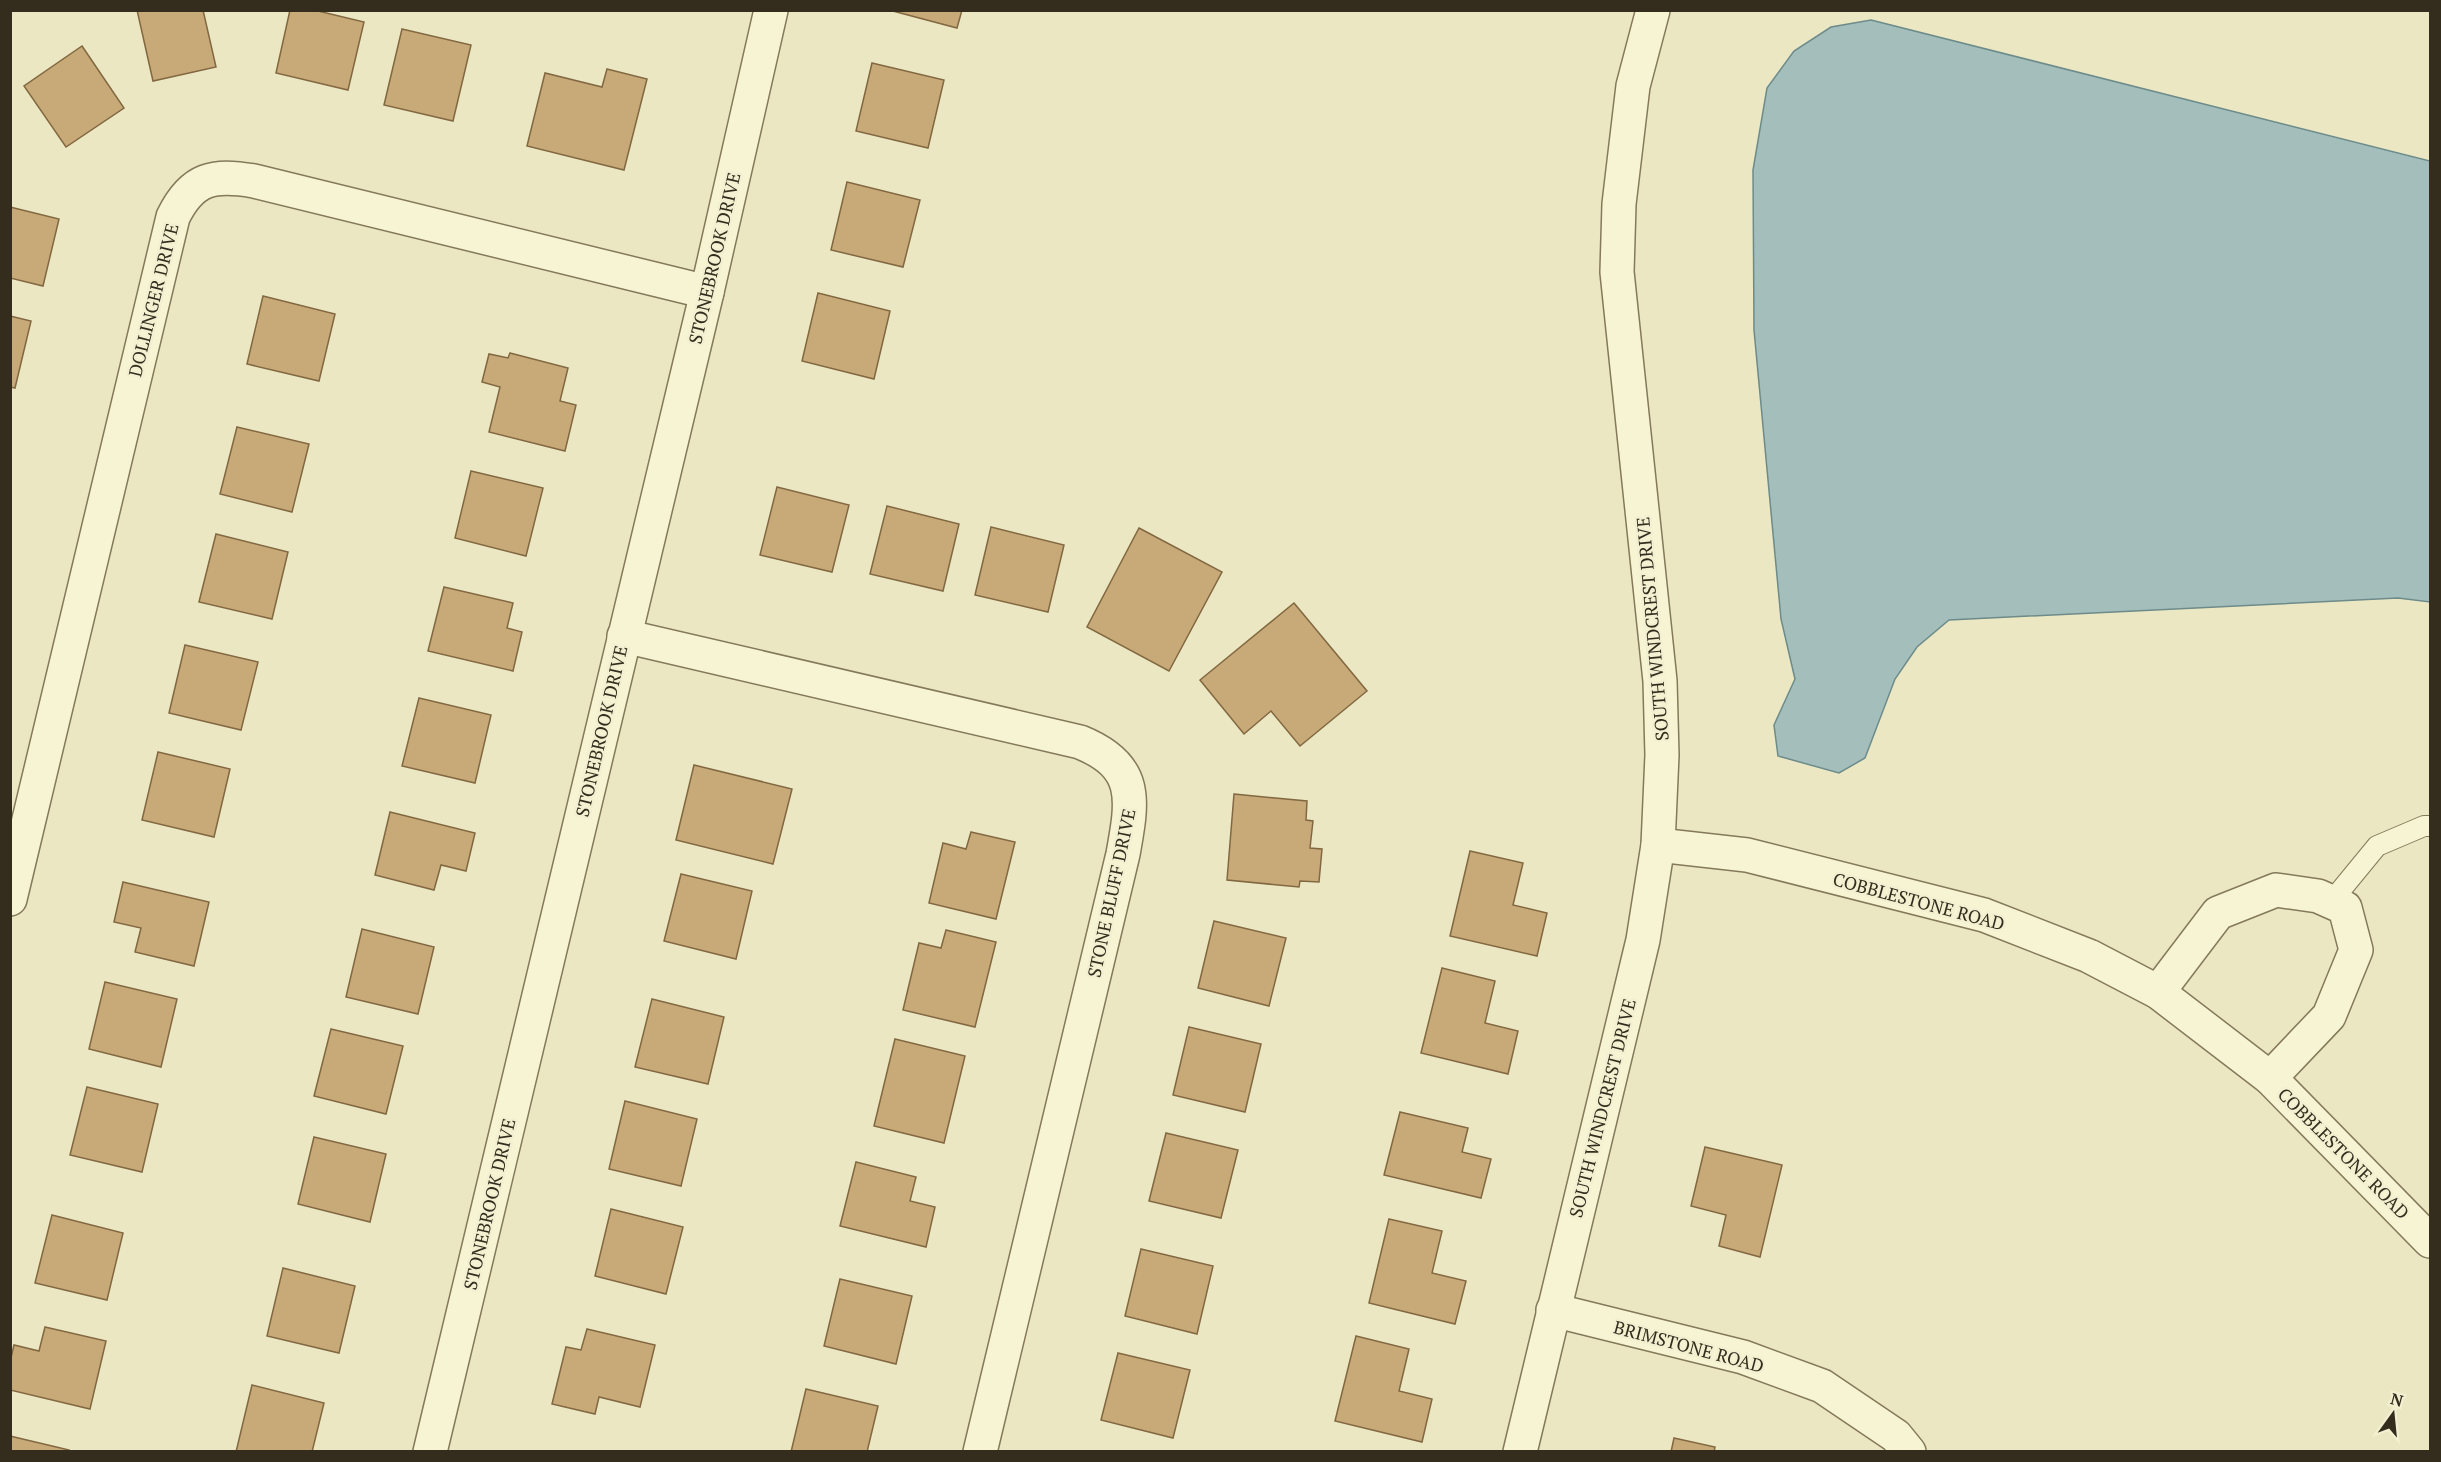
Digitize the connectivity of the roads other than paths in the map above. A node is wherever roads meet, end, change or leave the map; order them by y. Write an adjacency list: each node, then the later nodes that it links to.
1 (771, 10): 3 (street, STONEBROOK DRIVE)
2 (1653, 10): 6 (street, SOUTH WINDCREST DRIVE)
3 (707, 292): 4 (street, STONEBROOK DRIVE); 7 (street, DOLLINGER DRIVE)
4 (624, 636): 13 (street, STONEBROOK DRIVE); 14 (street, STONE BLUFF DRIVE)
5 (2430, 826): 8 (lane)
6 (1658, 845): 9 (street, COBBLESTONE ROAD); 12 (street, SOUTH WINDCREST DRIVE)
7 (10, 899)
8 (2331, 902): 9 (street); 10 (street)
9 (2158, 992): 10 (street, COBBLESTONE ROAD)
10 (2270, 1078): 11 (street, COBBLESTONE ROAD)
11 (2430, 1241)
12 (1553, 1310): 15 (street, SOUTH WINDCREST DRIVE); 16 (street, BRIMSTONE ROAD)
13 (430, 1452)
14 (980, 1452)
15 (1520, 1452)
16 (1910, 1452)

